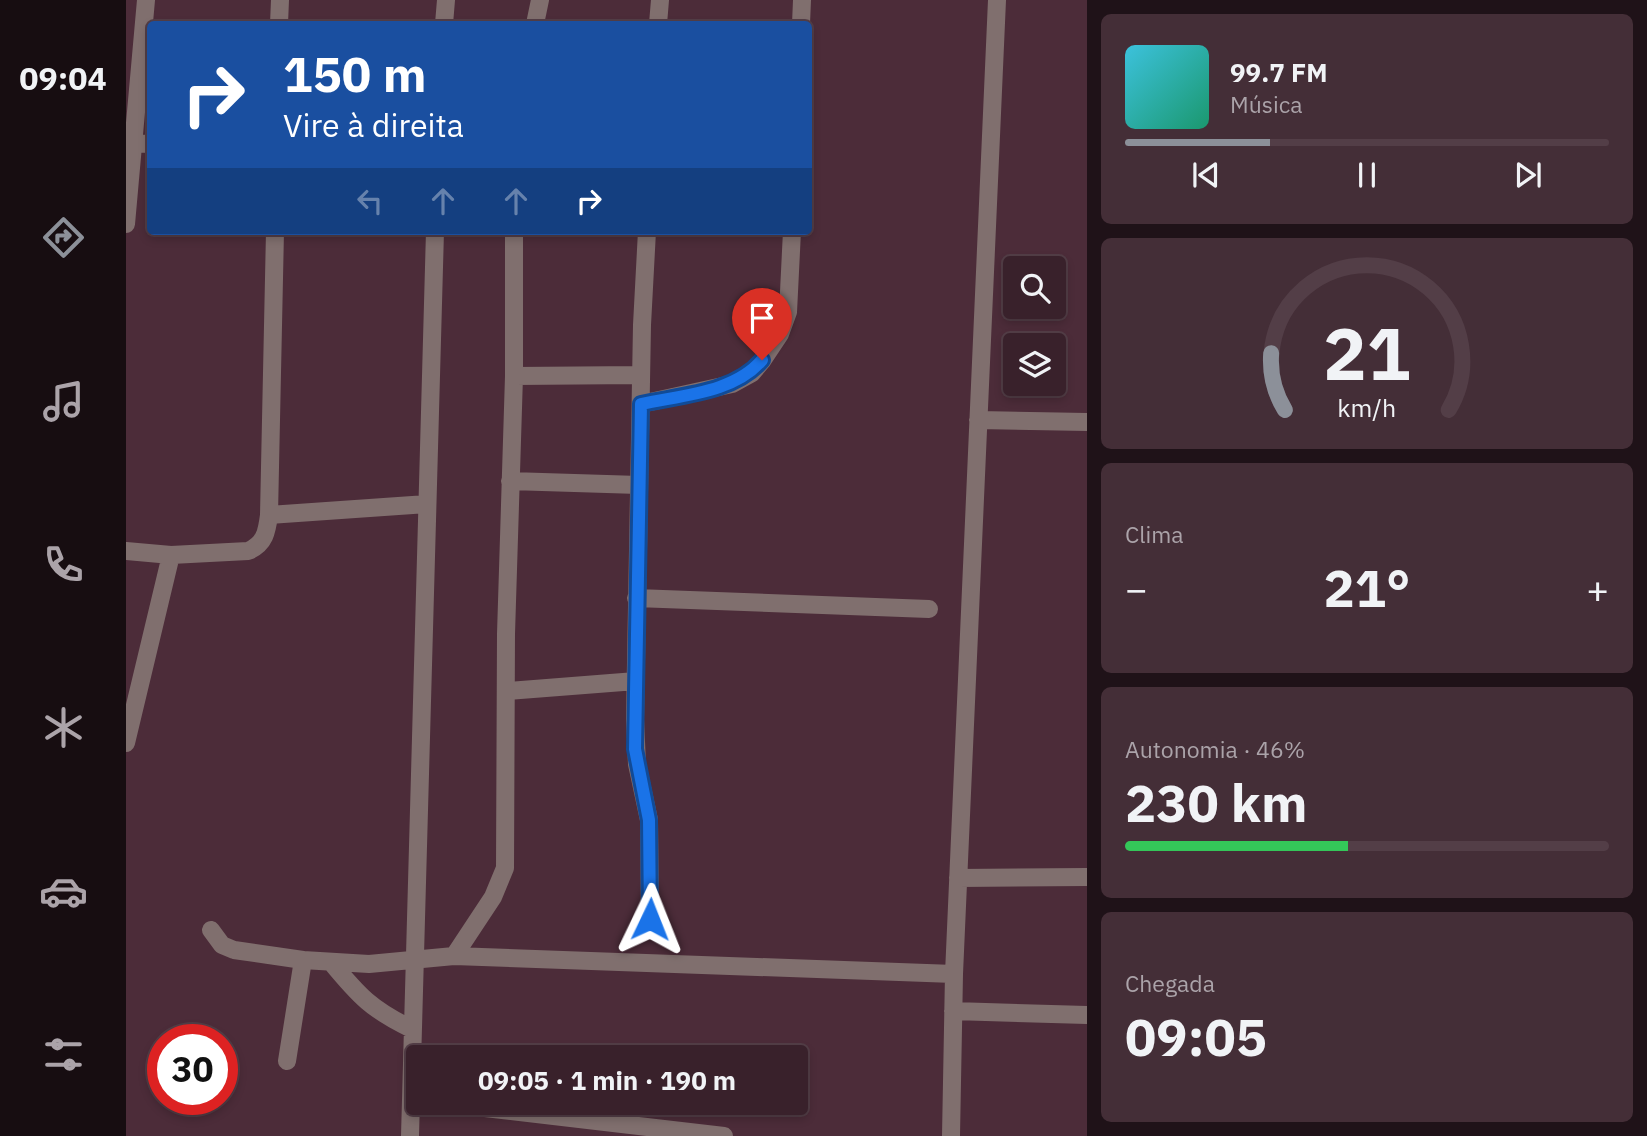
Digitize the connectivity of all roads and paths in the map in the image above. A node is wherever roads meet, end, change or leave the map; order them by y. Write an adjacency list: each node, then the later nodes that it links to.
1 (146, 0): 13 (street)
2 (280, 0): 8 (street)
3 (446, 0): 9 (street)
4 (540, 0): 10 (street)
5 (660, 0): 11 (street)
6 (802, 0): 12 (street)
7 (997, 0): 23 (street)
8 (279, 21)
9 (444, 21)
10 (536, 21)
11 (658, 21)
12 (801, 21)
13 (137, 143): 14 (street)
14 (126, 224)
15 (275, 235): 28 (street)
16 (435, 235): 27 (street)
17 (514, 235): 21 (street)
18 (647, 235): 20 (street)
19 (792, 235): 22 (street)
20 (641, 374): 21 (street); 22 (street)
21 (514, 376): 25 (street)
22 (641, 404): 26 (street)
23 (978, 420): 24 (street); 37 (street)
24 (1087, 422)
25 (510, 481): 26 (street); 34 (street)
26 (639, 485): 31 (street)
27 (427, 505): 28 (street); 42 (street)
28 (269, 514): 30 (street)
29 (126, 551): 30 (street)
30 (171, 555): 35 (street)
31 (636, 597): 32 (street); 33 (street)
32 (929, 609)
33 (635, 681): 34 (street); 38 (street)
34 (507, 691): 40 (street)
35 (126, 743)
36 (1087, 877): 37 (street)
37 (958, 878): 44 (street)
38 (650, 919)
39 (211, 930): 41 (street)
40 (454, 956): 42 (street); 44 (street)
41 (303, 960): 43 (street); 49 (street)
42 (415, 960): 43 (street); 47 (street)
43 (331, 962): 47 (street)
44 (954, 974): 45 (street)
45 (953, 1011): 46 (street); 54 (street)
46 (1087, 1015)
47 (412, 1029): 48 (street)
48 (413, 1045)
49 (287, 1061)
50 (413, 1115): 52 (street)
51 (544, 1115): 53 (street)
52 (410, 1136)
53 (723, 1136)
54 (951, 1136)

